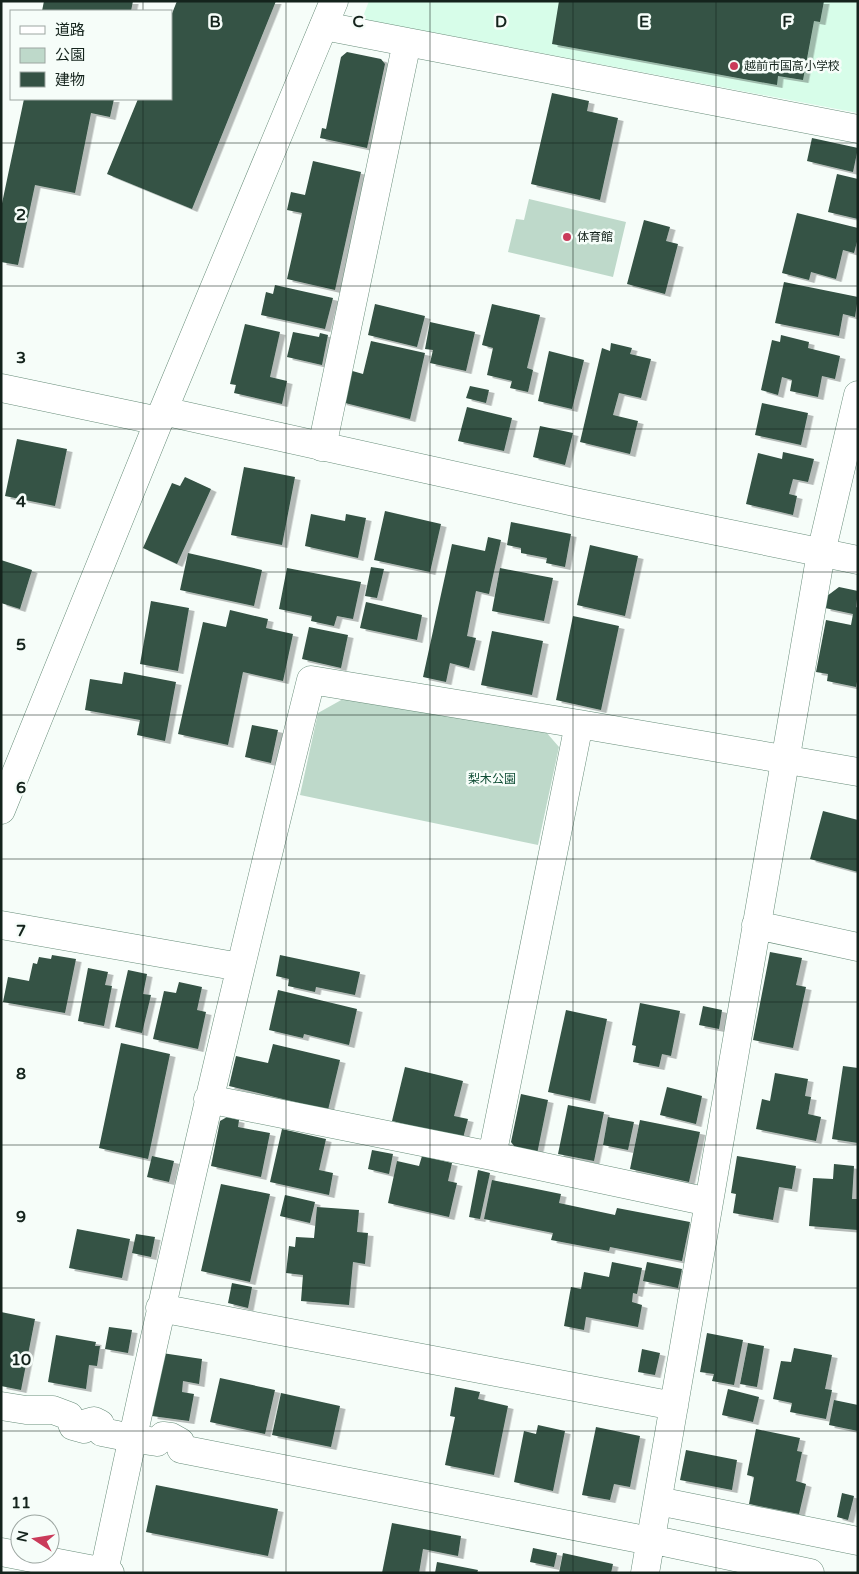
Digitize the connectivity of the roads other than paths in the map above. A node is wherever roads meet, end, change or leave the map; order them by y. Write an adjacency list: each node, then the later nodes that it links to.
1 (334, 1): 2 (street)
2 (324, 26): 3 (street); 7 (street)
3 (407, 42): 4 (street); 8 (street)
4 (858, 129)
5 (1, 388): 7 (street)
6 (858, 395): 9 (street)
7 (161, 416): 8 (street); 14 (street)
8 (322, 447): 9 (street)
9 (821, 553): 10 (street); 12 (street)
10 (858, 560)
11 (579, 724): 12 (street); 18 (street); 20 (street)
12 (785, 760): 13 (street); 16 (street)
13 (858, 772)
14 (1, 810)
15 (1, 924): 18 (street)
16 (756, 925): 17 (street); 21 (street)
17 (858, 947)
18 (240, 967): 19 (street)
19 (208, 1099): 20 (street); 22 (street)
20 (492, 1156): 21 (street)
21 (709, 1202): 24 (street)
22 (160, 1308): 24 (street); 32 (street)
23 (1, 1406): 26 (street)
24 (674, 1406): 27 (street)
25 (1, 1424): 26 (street)
26 (123, 1436): 28 (street)
27 (658, 1501): 29 (street); 33 (street)
28 (635, 1538)
29 (858, 1541)
30 (664, 1542): 34 (street)
31 (1, 1552): 32 (street)
32 (107, 1572)
33 (645, 1573)
34 (810, 1573)

